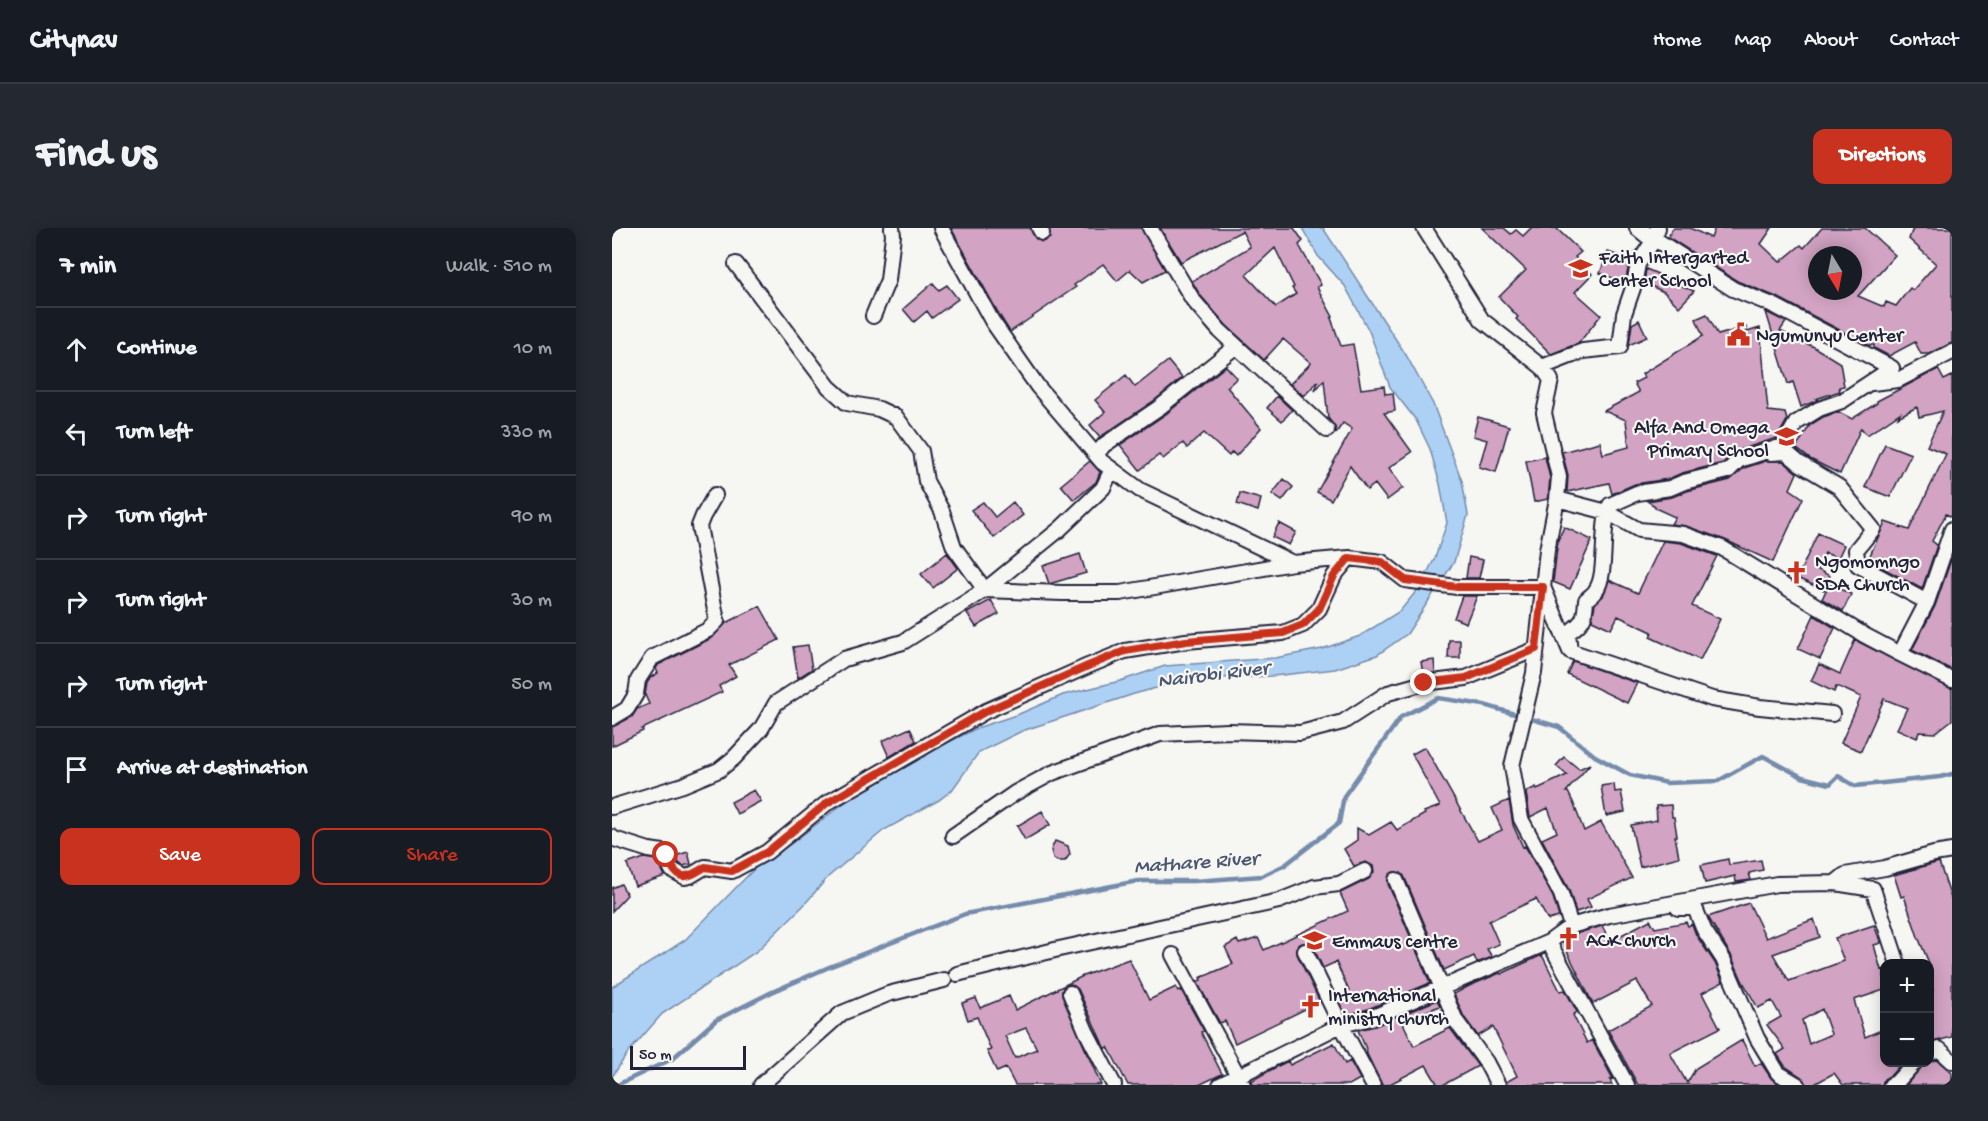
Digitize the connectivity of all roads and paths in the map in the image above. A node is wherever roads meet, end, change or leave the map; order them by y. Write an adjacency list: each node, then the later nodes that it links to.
1 (892, 228): 9 (street)
2 (941, 228): 15 (street)
3 (1150, 228): 10 (street)
4 (1424, 228): 12 (street)
5 (1637, 228): 7 (street)
6 (1658, 228): 7 (street)
7 (1653, 242): 12 (street); 13 (street)
8 (736, 264): 25 (street)
9 (873, 316)
10 (1235, 347): 14 (street); 15 (street)
11 (1952, 352): 13 (street)
12 (1542, 367): 19 (street)
13 (1895, 374): 16 (street)
14 (1327, 430)
15 (1096, 455): 17 (street)
16 (1754, 456): 20 (street); 26 (street)
17 (1112, 469): 23 (street); 25 (street)
18 (715, 495): 32 (street)
19 (1557, 500): 20 (street); 24 (street)
20 (1607, 512): 28 (street); 29 (street)
21 (1952, 529): 26 (street)
22 (1349, 558): 23 (street); 24 (street); 35 (street)
23 (1293, 563): 25 (street)
24 (1543, 587): 27 (street); 28 (street)
25 (985, 590): 33 (street)
26 (1927, 602): 29 (street)
27 (1536, 649): 34 (street); 41 (street)
28 (1570, 651): 31 (street)
29 (1900, 654): 30 (street)
30 (1952, 680)
31 (1832, 714)
32 (612, 718)
33 (612, 807)
34 (953, 836)
35 (612, 837)
36 (1952, 851): 39 (street)
37 (1365, 871): 53 (street)
38 (1396, 880): 46 (street)
39 (1835, 883): 40 (street); 45 (street)
40 (1655, 908): 41 (street); 59 (street)
41 (1571, 926): 42 (street)
42 (1549, 942): 46 (street); 58 (street)
43 (1305, 951): 48 (street)
44 (1173, 955): 52 (street)
45 (1897, 959)
46 (1441, 988): 48 (street); 57 (street)
47 (1070, 993): 54 (street)
48 (1341, 1025): 52 (street); 56 (street)
49 (1934, 1051): 50 (street)
50 (1952, 1061)
51 (1911, 1067): 60 (street)
52 (1240, 1081): 55 (street)
53 (761, 1085)
54 (1114, 1085)
55 (1220, 1085)
56 (1373, 1085)
57 (1498, 1085)
58 (1627, 1085)
59 (1798, 1085)
60 (1891, 1085)

